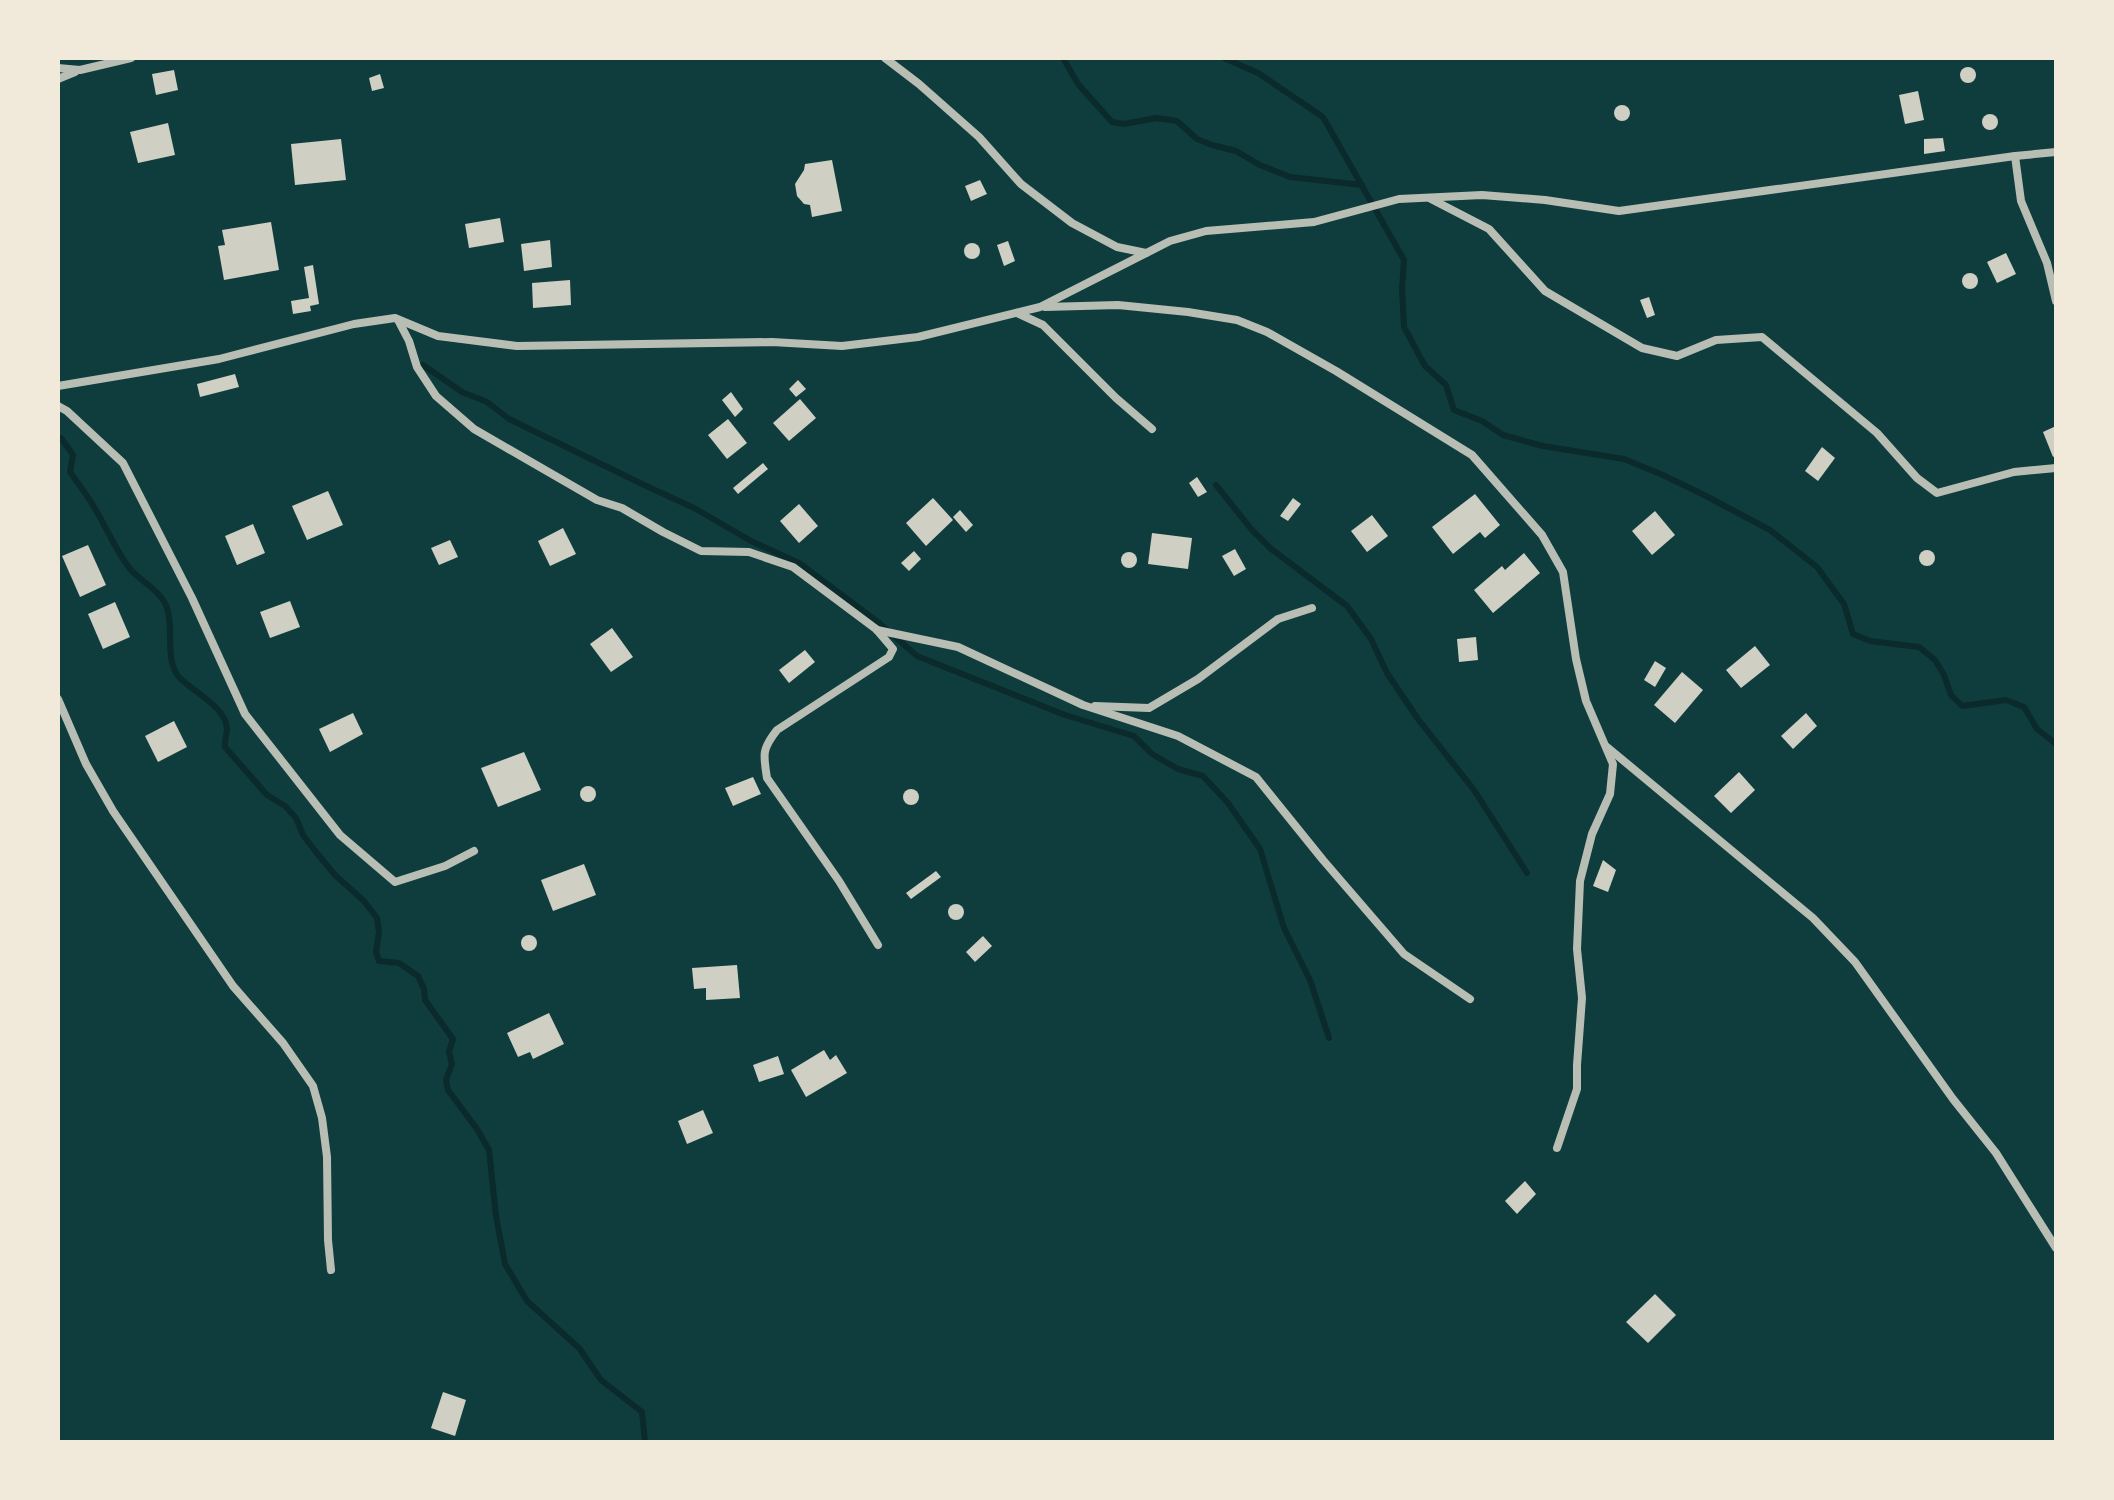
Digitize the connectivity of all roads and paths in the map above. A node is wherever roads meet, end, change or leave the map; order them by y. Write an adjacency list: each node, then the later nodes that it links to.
1 (131, 58): 4 (street)
2 (885, 58): 9 (street)
3 (58, 68): 4 (street)
4 (80, 70): 5 (street)
5 (58, 79)
6 (2056, 152): 7 (street)
7 (2015, 156): 8 (street); 10 (street)
8 (1430, 198): 9 (street); 17 (street)
9 (1147, 253): 11 (street)
10 (2056, 301)
11 (1040, 307): 12 (street); 22 (street)
12 (1016, 313): 13 (street); 16 (street)
13 (398, 319): 14 (street); 19 (street)
14 (58, 386)
15 (58, 406): 23 (street)
16 (1152, 429)
17 (2056, 468)
18 (1312, 608): 21 (street)
19 (876, 629): 21 (street); 24 (street)
20 (58, 699): 28 (street)
21 (1083, 705): 25 (street)
22 (1607, 746): 26 (street); 27 (street)
23 (474, 851)
24 (878, 945)
25 (1470, 999)
26 (1557, 1148)
27 (2056, 1248)
28 (331, 1270)

